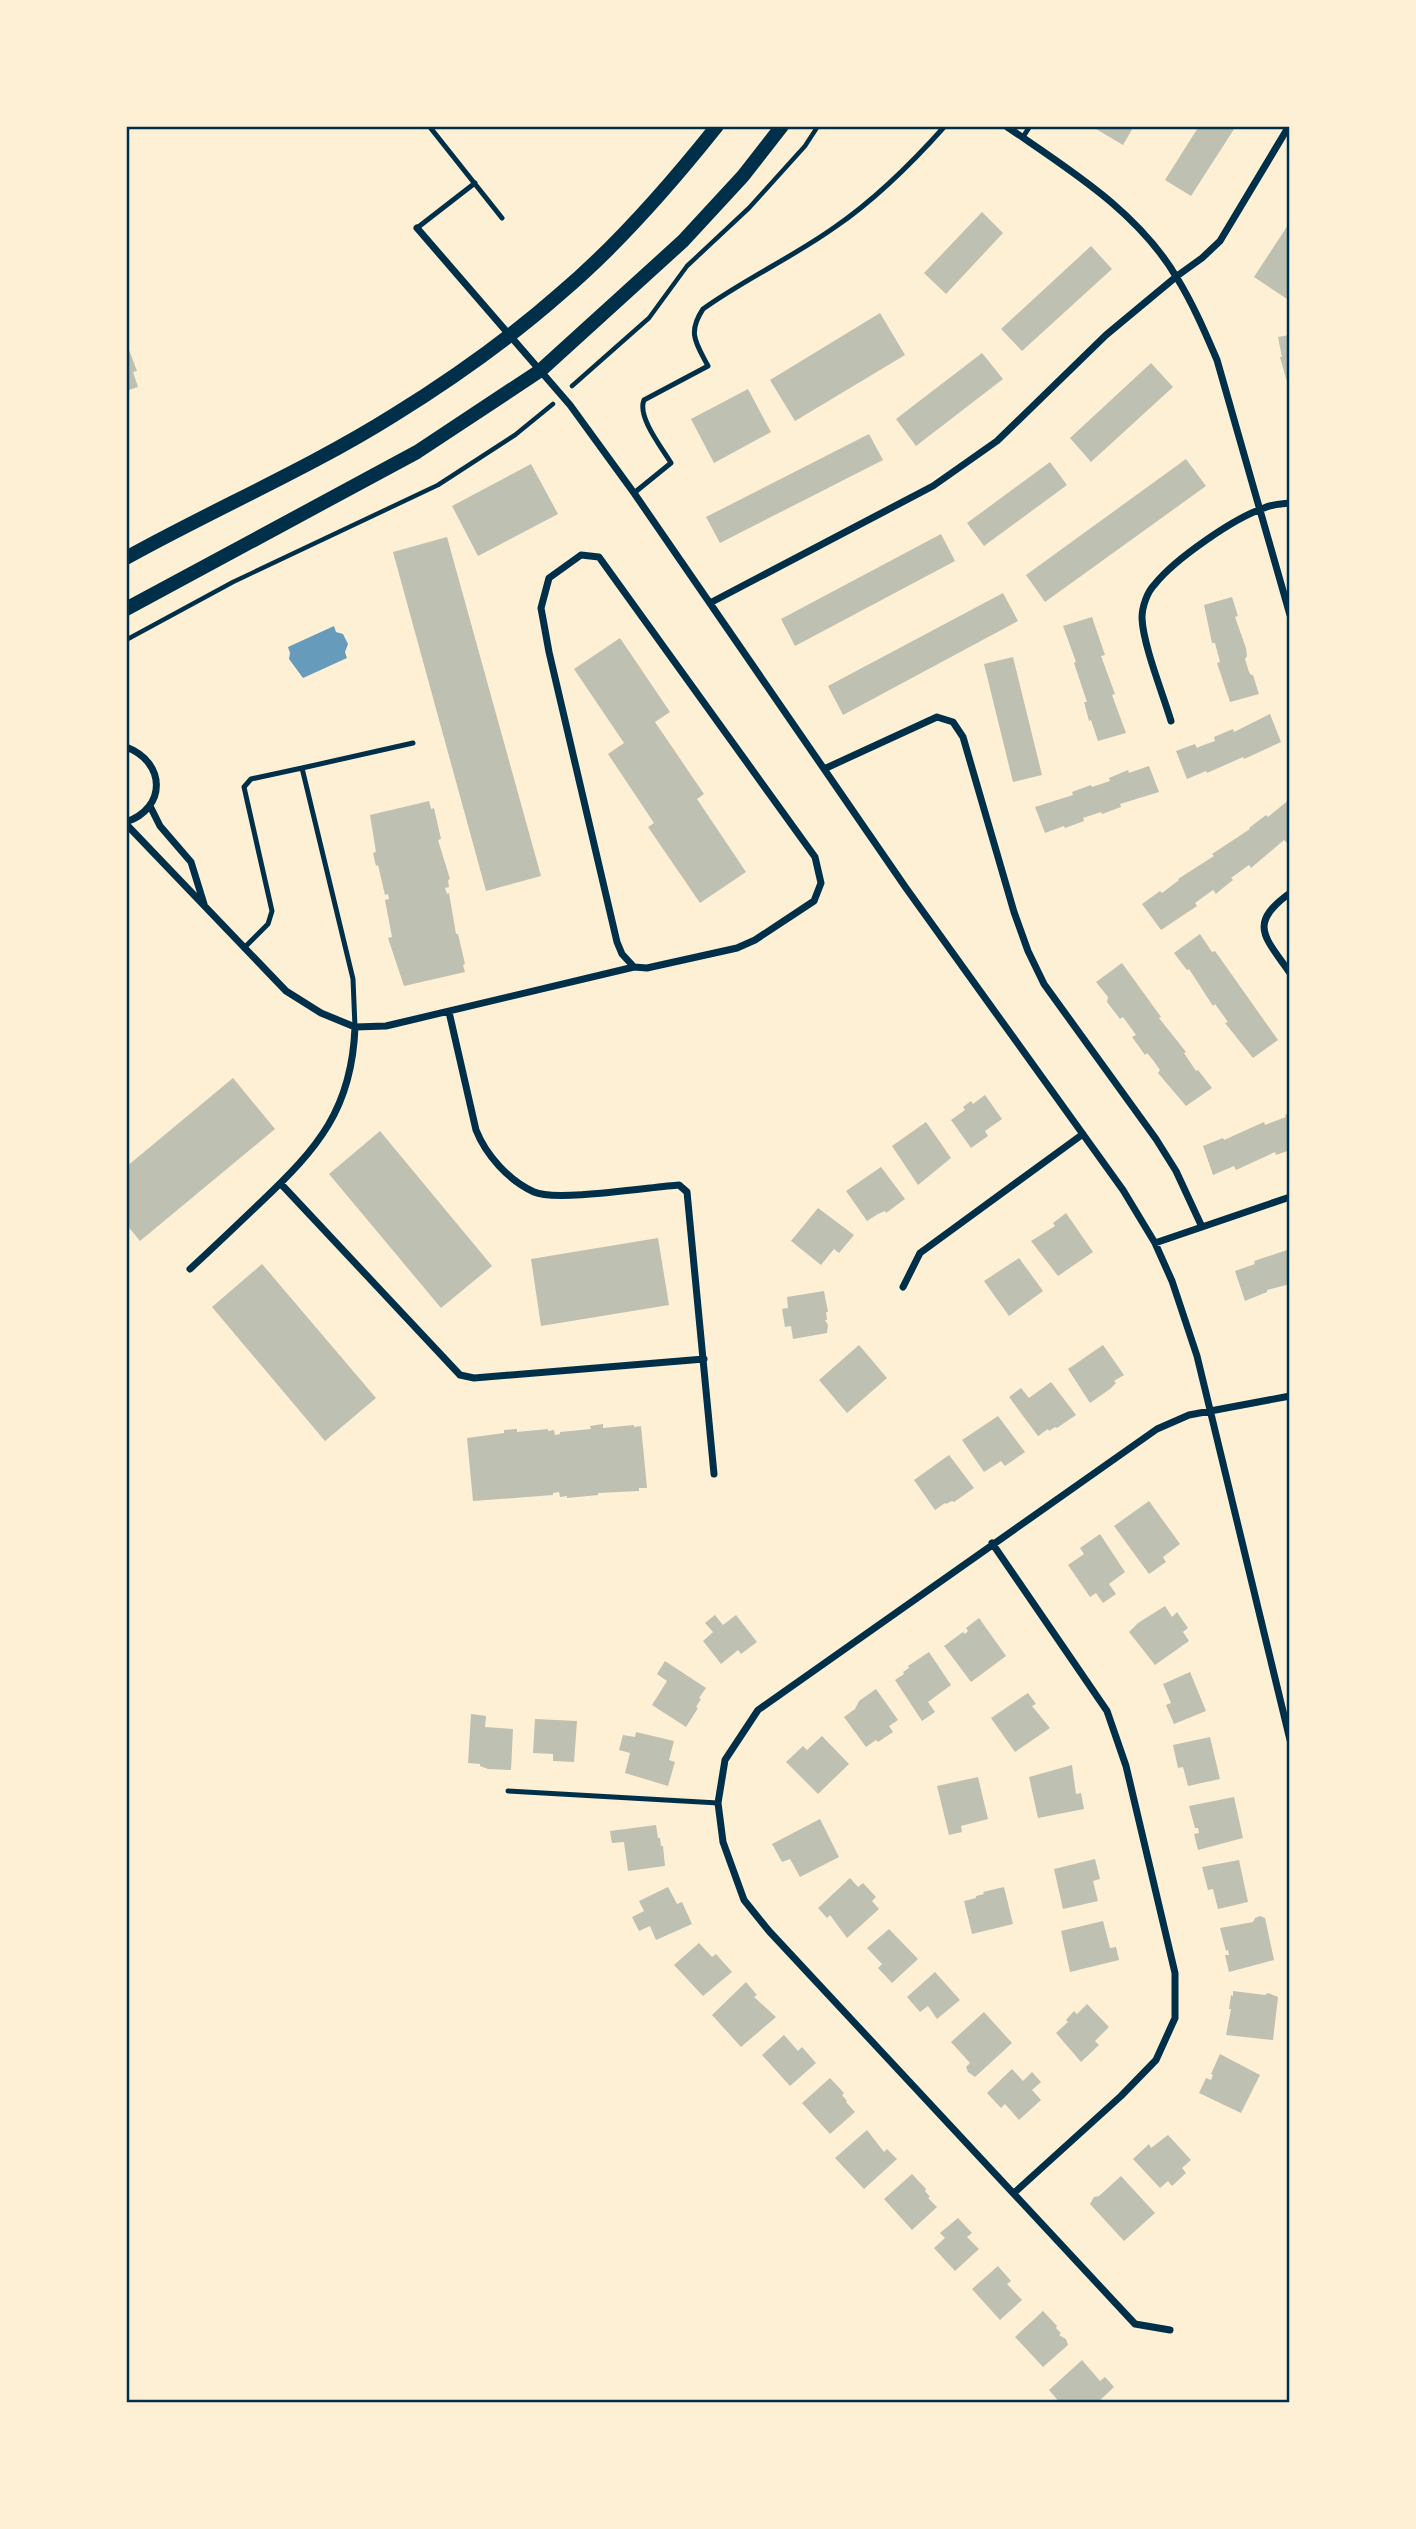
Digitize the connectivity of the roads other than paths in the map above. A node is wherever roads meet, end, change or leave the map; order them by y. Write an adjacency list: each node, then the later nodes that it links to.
1 (429, 126): 9 (lane)
2 (717, 126): 13 (main road)
3 (782, 126): 14 (main road)
4 (945, 126): 15 (lane)
5 (1006, 126): 8 (street)
6 (1030, 126): 8 (lane)
7 (1289, 126): 12 (street)
8 (1023, 137): 12 (street)
9 (475, 183): 10 (lane); 11 (lane)
10 (502, 218)
11 (417, 228): 13 (street)
12 (1177, 276): 17 (street); 19 (street)
13 (509, 336): 14 (street); 18 (main road)
14 (541, 370): 15 (street); 20 (main road)
15 (634, 493): 19 (street)
16 (1290, 503): 17 (street)
17 (1260, 509): 21 (street); 22 (street)
18 (126, 558)
19 (710, 603): 26 (street)
20 (126, 609)
21 (1290, 615)
22 (1171, 721)
23 (413, 743): 25 (lane)
24 (126, 747): 27 (street)
25 (302, 768): 31 (lane); 35 (lane)
26 (824, 769): 36 (street); 39 (street)
27 (150, 806): 28 (street); 30 (street)
28 (126, 823): 30 (street)
29 (1290, 893): 33 (street)
30 (204, 904): 31 (street)
31 (244, 948): 35 (street)
32 (634, 967): 32 (street); 34 (street)
33 (1290, 973)
34 (449, 1012): 35 (street); 43 (street)
35 (355, 1027): 37 (street)
36 (1083, 1134): 40 (street); 42 (street)
37 (281, 1184): 41 (street); 43 (street)
38 (1290, 1197): 39 (street)
39 (1202, 1227): 40 (street)
40 (1155, 1243): 45 (street)
41 (190, 1269)
42 (903, 1287)
43 (704, 1359): 46 (street)
44 (1290, 1396): 45 (street)
45 (1210, 1410): 47 (street); 48 (street)
46 (714, 1474)
47 (992, 1543): 50 (street); 51 (street)
48 (1290, 1740)
49 (508, 1791): 50 (lane)
50 (718, 1802): 51 (street)
51 (1014, 2193): 52 (street)
52 (1170, 2330)

